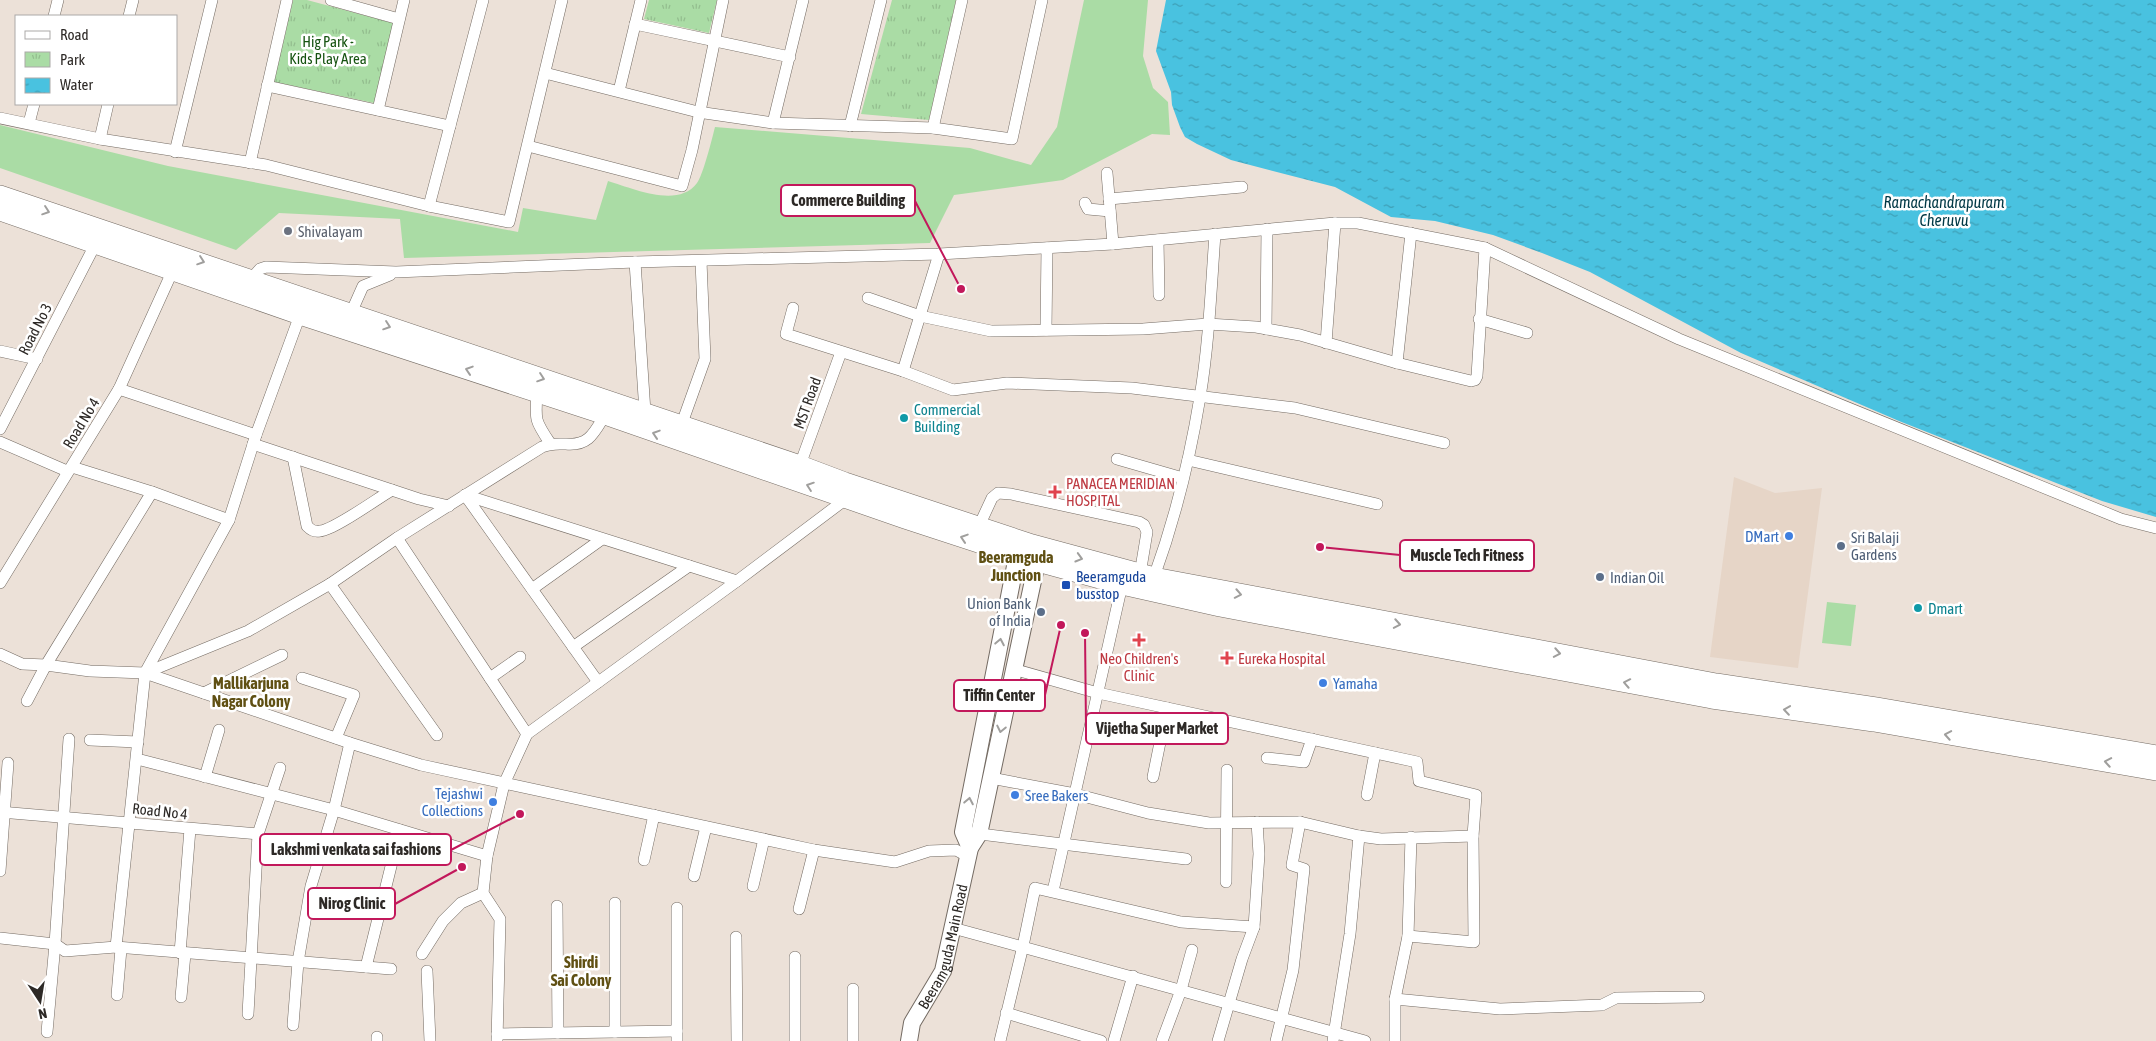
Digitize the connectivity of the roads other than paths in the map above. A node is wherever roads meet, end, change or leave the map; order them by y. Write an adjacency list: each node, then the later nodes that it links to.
1 (58, 0): 15 (street)
2 (133, 0): 16 (street)
3 (212, 0): 36 (street)
4 (287, 0): 22 (street)
5 (330, 0): 17 (street)
6 (404, 0): 17 (street)
7 (483, 0): 31 (street)
8 (562, 0): 21 (street)
9 (640, 0): 18 (street)
10 (723, 0): 19 (street)
11 (803, 0): 20 (street)
12 (881, 0): 32 (street)
13 (962, 0): 33 (street)
14 (1042, 0): 33 (street)
15 (54, 15)
16 (129, 15)
17 (399, 19): 26 (street)
18 (635, 24): 19 (street); 23 (street)
19 (714, 40): 20 (street); 27 (street)
20 (790, 57): 30 (street)
21 (545, 73): 23 (street); 35 (street)
22 (267, 86): 26 (street); 37 (street)
23 (619, 91): 27 (street)
24 (34, 105): 29 (street)
25 (108, 105): 34 (street)
26 (378, 110): 31 (street)
27 (698, 112): 30 (street); 35 (street)
28 (0, 118): 29 (street)
29 (29, 123): 34 (street)
30 (773, 123): 32 (street)
31 (450, 126): 43 (street)
32 (850, 126): 33 (street)
33 (933, 128)
34 (100, 139): 36 (street)
35 (528, 146): 43 (street)
36 (175, 152): 37 (street)
37 (250, 163): 43 (street)
38 (1107, 173): 42 (street)
39 (1242, 187): 42 (street)
40 (0, 195): 59 (highway, one-way to 59)
41 (1085, 203): 42 (street)
42 (1110, 205): 51 (street)
43 (429, 206)
44 (0, 211): 50 (highway)
45 (1335, 223): 46 (street); 48 (street); 71 (street)
46 (1267, 229): 47 (street); 68 (street)
47 (1215, 234): 49 (street); 67 (street)
48 (1411, 234): 53 (street); 75 (street)
49 (1158, 240): 51 (street); 60 (street)
50 (96, 243): 57 (highway); 74 (street, Road No 3)
51 (1113, 244): 52 (street)
52 (1047, 248): 54 (street); 69 (street)
53 (1485, 248): 66 (street); 104 (street)
54 (939, 254): 55 (street); 65 (street)
55 (701, 261): 56 (street); 82 (street)
56 (636, 262): 58 (street); 80 (street)
57 (173, 270): 64 (highway); 77 (street, Road No 4)
58 (396, 272): 59 (street); 63 (street)
59 (252, 278): 63 (highway)
60 (1159, 295)
61 (868, 298): 65 (street)
62 (793, 308): 73 (street)
63 (351, 313): 80 (highway, one-way to 80)
64 (300, 315): 78 (highway, one-way to 64); 84 (street)
65 (920, 316): 69 (street); 76 (street)
66 (1480, 319): 70 (street); 75 (street)
67 (1208, 324): 68 (street); 69 (street); 79 (street)
68 (1266, 329): 71 (street)
69 (1046, 330)
70 (1527, 333)
71 (1326, 343): 75 (street)
72 (0, 351): 74 (street)
73 (841, 352): 76 (street); 93 (street, MST Road)
74 (37, 359): 83 (street, Road No 3)
75 (1397, 363)
76 (904, 371): 79 (street)
77 (119, 389): 84 (street); 94 (street, Road No 4)
78 (537, 393): 81 (highway); 87 (street)
79 (1200, 396): 88 (street); 92 (street)
80 (645, 412): 82 (highway)
81 (605, 415): 86 (highway, one-way to 81); 87 (street)
82 (680, 426): 86 (highway)
83 (0, 429)
84 (255, 439): 90 (street); 102 (street)
85 (0, 442): 94 (street)
86 (705, 442): 89 (highway)
87 (550, 443): 98 (street)
88 (1444, 443)
89 (730, 450): 93 (highway); 99 (highway, one-way to 89)
90 (293, 457): 96 (street); 96 (street)
91 (1117, 459): 95 (street)
92 (1188, 460): 95 (street); 100 (street)
93 (800, 465): 103 (highway)
94 (69, 469): 97 (street); 109 (street, Road No 4)
95 (1183, 478): 111 (street)
96 (392, 490): 101 (street)
97 (152, 492): 102 (street); 122 (street)
98 (464, 495): 101 (street); 106 (street); 116 (street)
99 (846, 499): 107 (highway, one-way to 99); 112 (street)
100 (1377, 504)
101 (448, 506): 105 (street)
102 (229, 520): 124 (street)
103 (979, 526): 111 (highway, one-way to 111); 111 (street)
104 (2156, 528)
105 (397, 538): 114 (street); 126 (street)
106 (602, 539): 110 (street); 116 (street)
107 (1017, 556): 108 (highway); 167 (main road, one-way to 107)
108 (1037, 562): 115 (highway); 123 (main road)
109 (5, 564): 113 (street, Road No 4)
110 (689, 566): 112 (street); 118 (street)
111 (1147, 576): 117 (highway, one-way to 117)
112 (737, 582): 127 (street)
113 (0, 583)
114 (330, 584): 124 (street); 134 (street)
115 (1122, 585): 117 (highway); 129 (street)
116 (532, 589): 118 (street)
117 (1325, 619): 142 (highway, one-way to 142); 148 (highway, one-way to 117)
118 (573, 647): 127 (street)
119 (0, 654): 122 (street)
120 (282, 655): 128 (street)
121 (520, 657): 126 (street)
122 (46, 665): 124 (street); 130 (street)
123 (1013, 669): 129 (street); 151 (main road, one-way to 151)
124 (145, 673): 128 (street); 139 (street)
125 (302, 678): 135 (street)
126 (490, 678): 133 (street)
127 (598, 682): 133 (street)
128 (204, 693): 135 (street)
129 (1098, 693): 131 (street); 154 (street)
130 (27, 701)
131 (1167, 708): 137 (street); 150 (street)
132 (219, 730): 149 (street)
133 (527, 734): 152 (street)
134 (437, 735)
135 (336, 738): 140 (street)
136 (69, 739): 159 (street)
137 (1312, 739): 141 (street); 143 (street)
138 (90, 740): 139 (street)
139 (138, 742): 144 (street)
140 (350, 743): 152 (street); 156 (street)
141 (1375, 753): 155 (street); 170 (street)
142 (2156, 755)
143 (1268, 758)
144 (136, 759): 149 (street); 162 (street)
145 (8, 763): 157 (street)
146 (280, 768): 153 (street)
147 (1227, 770): 163 (street)
148 (2156, 771)
149 (205, 777): 153 (street)
150 (1153, 777)
151 (991, 778): 154 (street); 167 (main road)
152 (504, 784): 158 (street); 176 (street)
153 (271, 794): 156 (street); 168 (street)
154 (1075, 794): 163 (street); 173 (street)
155 (1367, 796)
156 (334, 810): 166 (street); 202 (street)
157 (3, 812): 159 (street, Road No 4); 179 (street)
158 (654, 815): 164 (street); 178 (street)
159 (64, 817): 162 (street, Road No 4); 194 (street)
160 (1257, 822): 161 (street); 163 (street); 189 (street)
161 (1300, 822): 169 (street); 216 (street)
162 (130, 823): 165 (street, Road No 4); 196 (street)
163 (1228, 823): 181 (street)
164 (706, 827): 172 (street); 180 (street)
165 (190, 829): 168 (street, Road No 4); 198 (street)
166 (400, 830): 176 (street); 203 (street)
167 (971, 833): 173 (street); 175 (main road)
168 (258, 834): 201 (street)
169 (1358, 836): 171 (street); 222 (street)
170 (1473, 836): 171 (street); 191 (street)
171 (1411, 837): 191 (street)
172 (764, 839): 174 (street); 182 (street)
173 (1064, 843): 177 (street); 183 (street)
174 (814, 850): 175 (street); 188 (street)
175 (970, 852): 190 (main road, Beeramguda Main Road)
176 (487, 856): 184 (street)
177 (1186, 859)
178 (644, 860)
179 (0, 871)
180 (694, 876)
181 (1226, 882)
182 (753, 886)
183 (1053, 891): 189 (street); 195 (street)
184 (483, 892): 199 (street); 223 (street)
185 (615, 902): 219 (street)
186 (557, 906): 220 (street)
187 (677, 908): 221 (street)
188 (799, 909)
189 (1254, 927): 213 (street)
190 (953, 928): 195 (street); 228 (main road, Beeramguda Main Road)
191 (1408, 936): 212 (street)
192 (736, 937): 225 (street)
193 (0, 938): 194 (street)
194 (55, 944): 196 (street); 218 (street)
195 (1023, 946): 206 (street); 214 (street)
196 (118, 948): 198 (street); 209 (street)
197 (1192, 950): 208 (street)
198 (183, 954): 201 (street); 210 (street)
199 (422, 954)
200 (795, 956): 226 (street)
201 (252, 959): 202 (street); 215 (street)
202 (298, 962): 203 (street); 217 (street)
203 (366, 967): 204 (street)
204 (391, 969)
205 (427, 971): 224 (street)
206 (1132, 976): 208 (street); 231 (street)
207 (852, 989): 227 (street)
208 (1181, 990): 213 (street); 232 (street)
209 (116, 995)
210 (181, 997)
211 (1699, 997): 212 (street)
212 (1395, 999): 236 (street)
213 (1229, 1003): 216 (street); 233 (street)
214 (1006, 1013): 229 (street); 230 (street)
215 (248, 1014)
216 (1283, 1018): 222 (street); 234 (street)
217 (293, 1024)
218 (47, 1032)
219 (615, 1032): 220 (street); 221 (street)
220 (558, 1033): 223 (street)
221 (677, 1036)
222 (1334, 1037): 235 (street)
223 (497, 1038)
224 (430, 1041)
225 (737, 1041)
226 (795, 1041)
227 (853, 1041)
228 (910, 1041)
229 (1000, 1041)
230 (1101, 1041)
231 (1114, 1041)
232 (1162, 1041)
233 (1218, 1041)
234 (1276, 1041)
235 (1364, 1041)
236 (1395, 1041)

